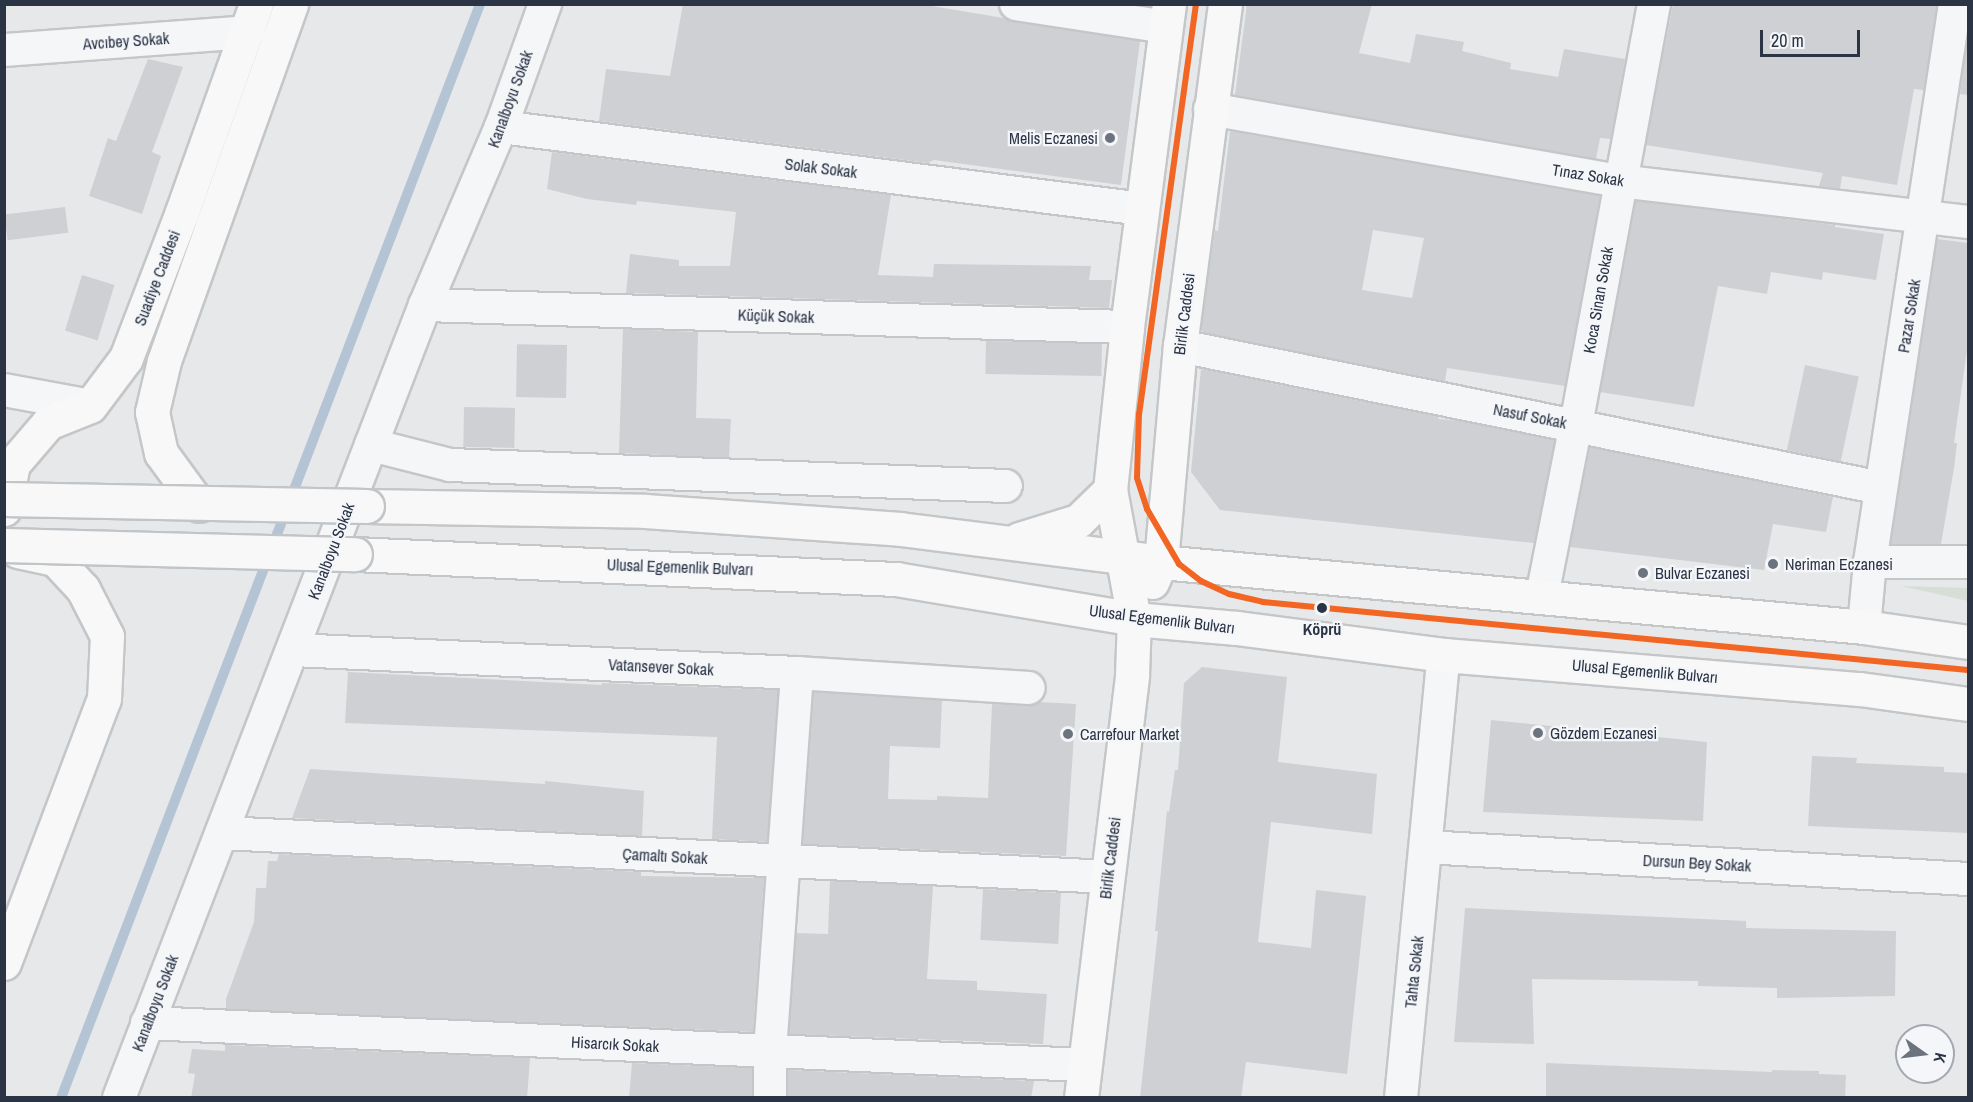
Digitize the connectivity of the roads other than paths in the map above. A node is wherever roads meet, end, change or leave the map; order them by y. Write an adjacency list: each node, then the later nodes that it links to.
1 (291, 4): 27 (main road)
2 (545, 4): 11 (street, Kanalboyu Sokak)
3 (1016, 4): 7 (street)
4 (1225, 4): 10 (main road, Birlik Caddesi)
5 (1654, 4): 12 (street, Koca Sinan Sokak)
6 (1955, 4): 14 (street, Pazar Sokak)
7 (1168, 16): 13 (main road, Birlik Caddesi)
8 (252, 18): 9 (street, Avcıbey Sokak); 20 (main road, Suadiye Caddesi)
9 (4, 50)
10 (1210, 109): 12 (street, Tınaz Sokak); 18 (main road, Birlik Caddesi)
11 (501, 128): 13 (street, Solak Sokak); 16 (street, Kanalboyu Sokak)
12 (1619, 181): 14 (street, Tınaz Sokak); 21 (street, Koca Sinan Sokak)
13 (1142, 209): 17 (main road, Birlik Caddesi)
14 (1925, 216): 15 (street, Tınaz Sokak); 24 (street, Pazar Sokak)
15 (1968, 222)
16 (425, 305): 17 (street, Küçük Sokak); 22 (street, Kanalboyu Sokak)
17 (1126, 327): 25 (main road, Birlik Caddesi)
18 (1180, 346): 21 (street, Nasuf Sokak); 32 (main road, Birlik Caddesi)
19 (4, 390): 20 (street)
20 (90, 406): 28 (main road)
21 (1576, 425): 24 (street, Nasuf Sokak); 35 (street, Koca Sinan Sokak)
22 (371, 445): 23 (street); 39 (street, Kanalboyu Sokak)
23 (1006, 486)
24 (1881, 488): 33 (street, Pazar Sokak)
25 (1110, 490): 29 (main road); 31 (main road, Birlik Caddesi)
26 (4, 499): 27 (main road, bridge)
27 (199, 505): 29 (main road, bridge)
28 (4, 509)
29 (1003, 542): 31 (main road)
30 (4, 547): 36 (main road, Ulusal Egemenlik Bulvarı, bridge); 49 (main road)
31 (1123, 557): 32 (main road); 36 (main road, Birlik Caddesi)
32 (1161, 562): 35 (main road); 36 (main road, Birlik Caddesi)
33 (1870, 562): 34 (street); 37 (street, Pazar Sokak)
34 (1968, 562)
35 (1542, 596): 37 (main road)
36 (1134, 619): 40 (main road, Ulusal Egemenlik Bulvarı); 47 (main road, Birlik Caddesi)
37 (1864, 627): 38 (main road)
38 (1968, 642)
39 (293, 650): 41 (street, Vatansever Sokak); 44 (street, Kanalboyu Sokak)
40 (1444, 655): 43 (main road, Ulusal Egemenlik Bulvarı); 45 (street, Tahta Sokak)
41 (797, 673): 42 (street, Vatansever Sokak); 46 (street)
42 (1029, 688)
43 (1968, 704)
44 (222, 833): 46 (street, Çamaltı Sokak); 50 (street, Kanalboyu Sokak)
45 (1426, 847): 48 (street, Dursun Bey Sokak); 56 (street, Tahta Sokak)
46 (785, 862): 47 (street, Çamaltı Sokak); 51 (street)
47 (1108, 877): 52 (main road, Birlik Caddesi)
48 (1968, 879)
49 (4, 963)
50 (147, 1023): 51 (street, Hisarcık Sokak); 53 (street, Kanalboyu Sokak)
51 (770, 1051): 52 (street, Hisarcık Sokak); 54 (street)
52 (1084, 1065): 55 (main road, Birlik Caddesi)
53 (119, 1098)
54 (770, 1098)
55 (1081, 1098)
56 (1401, 1098)

